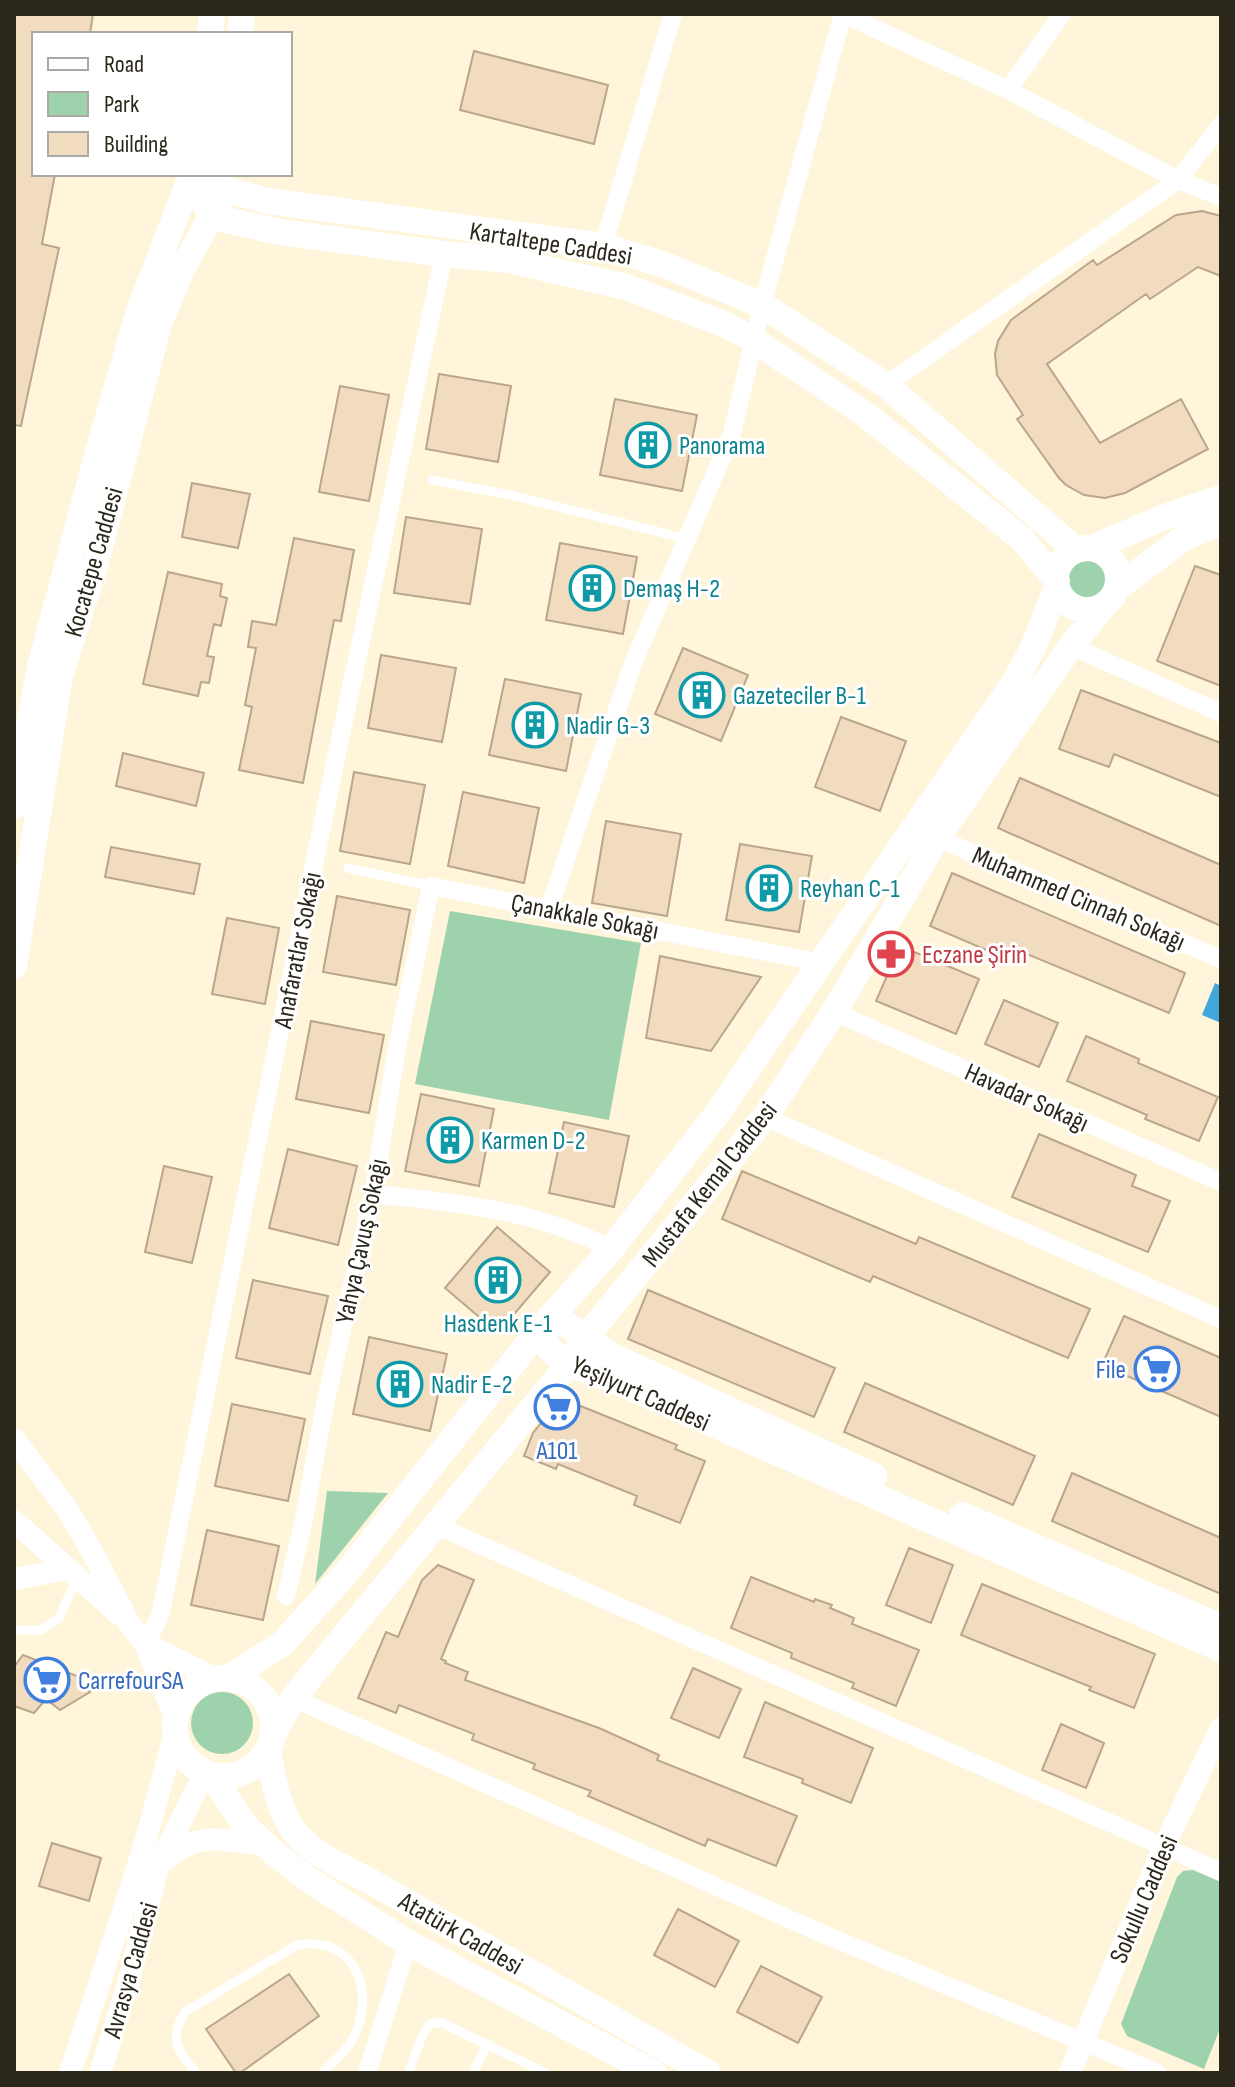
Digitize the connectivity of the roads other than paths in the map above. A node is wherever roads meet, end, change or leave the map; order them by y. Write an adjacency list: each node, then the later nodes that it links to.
1 (673, 14): 11 (street)
2 (843, 14): 4 (street); 13 (street)
3 (1062, 14): 4 (street)
4 (1008, 90): 7 (street)
5 (1221, 125): 7 (street)
6 (191, 177): 8 (main road, Kartaltepe Caddesi); 10 (main road); 25 (main road, Kocatepe Caddesi)
7 (1178, 180): 9 (street); 15 (street)
8 (225, 181): 10 (main road, Kocatepe Caddesi); 11 (main road, Kartaltepe Caddesi)
9 (1221, 197)
10 (213, 217): 12 (main road, Kartaltepe Caddesi); 32 (main road, Kocatepe Caddesi)
11 (603, 246): 13 (main road, Kartaltepe Caddesi)
12 (444, 254): 14 (main road, Kartaltepe Caddesi); 51 (street, Anafaratlar Sokağı)
13 (762, 305): 14 (street); 15 (main road, Kartaltepe Caddesi)
14 (754, 340): 19 (street); 21 (main road, Kartaltepe Caddesi)
15 (886, 385): 20 (main road, Kartaltepe Caddesi)
16 (432, 480): 19 (lane)
17 (1221, 498): 20 (main road)
18 (1221, 522): 22 (main road, Mustafa Kemal Caddesi)
19 (688, 539): 29 (street)
20 (1084, 549): 21 (main road); 22 (main road)
21 (1057, 584): 22 (main road); 31 (main road, Mustafa Kemal Caddesi)
22 (1111, 596): 23 (main road, Mustafa Kemal Caddesi)
23 (1071, 646): 24 (street); 26 (main road, Mustafa Kemal Caddesi)
24 (1221, 713)
25 (14, 806)
26 (937, 838): 30 (street, Muhammed Cinnah Sokağı); 33 (main road, Mustafa Kemal Caddesi)
27 (348, 868): 28 (lane, Çanakkale Sokağı)
28 (431, 886): 29 (street, Çanakkale Sokağı); 36 (street, Yahya Çavuş Sokağı)
29 (549, 909): 31 (street, Çanakkale Sokağı)
30 (1221, 959)
31 (822, 963): 37 (main road, Mustafa Kemal Caddesi)
32 (14, 966)
33 (834, 1012): 34 (main road, Mustafa Kemal Caddesi); 35 (street, Havadar Sokağı)
34 (765, 1117): 38 (street); 40 (main road, Mustafa Kemal Caddesi)
35 (1221, 1182)
36 (373, 1194): 37 (street); 47 (street, Yahya Çavuş Sokağı)
37 (611, 1249): 39 (main road, Mustafa Kemal Caddesi)
38 (1221, 1319)
39 (540, 1329): 40 (main road, Yeşilyurt Caddesi); 41 (main road, Yeşilyurt Caddesi); 53 (main road, Mustafa Kemal Caddesi)
40 (587, 1336): 41 (main road, Mustafa Kemal Caddesi); 49 (main road, Yeşilyurt Caddesi)
41 (569, 1364): 44 (main road, Mustafa Kemal Caddesi); 52 (main road, Yeşilyurt Caddesi)
42 (14, 1439): 48 (street)
43 (14, 1521): 45 (street)
44 (435, 1525): 54 (main road, Mustafa Kemal Caddesi); 60 (street)
45 (73, 1573): 46 (street); 48 (street); 50 (lane)
46 (14, 1579)
47 (286, 1596)
48 (129, 1623): 51 (street)
49 (1221, 1627)
50 (14, 1630)
51 (145, 1644): 53 (street); 55 (street)
52 (1221, 1649)
53 (222, 1678): 55 (main road); 57 (main road)
54 (293, 1698): 57 (main road, Mustafa Kemal Caddesi); 65 (street)
55 (175, 1725): 58 (main road); 68 (street)
56 (1221, 1728): 60 (street, Sokullu Caddesi)
57 (270, 1743): 58 (main road); 64 (main road, Atatürk Caddesi)
58 (208, 1774): 59 (main road, Atatürk Caddesi); 61 (street, Avrasya Caddesi)
59 (266, 1845): 61 (street); 63 (main road, Atatürk Caddesi)
60 (1164, 1846): 62 (street); 65 (street, Sokullu Caddesi)
61 (158, 1867): 69 (street, Avrasya Caddesi)
62 (1221, 1872)
63 (408, 1943): 67 (main road, Atatürk Caddesi); 72 (street)
64 (638, 2033): 67 (street); 77 (main road, Atatürk Caddesi)
65 (1085, 2041): 78 (street, Sokullu Caddesi); 79 (street)
66 (488, 2043): 73 (lane); 74 (lane); 75 (lane)
67 (625, 2060): 76 (main road, Atatürk Caddesi)
68 (70, 2073)
69 (100, 2073)
70 (196, 2073): 71 (lane)
71 (322, 2073)
72 (367, 2073)
73 (408, 2073)
74 (473, 2073)
75 (546, 2073)
76 (654, 2073)
77 (708, 2073)
78 (1070, 2073)
79 (1158, 2073)

